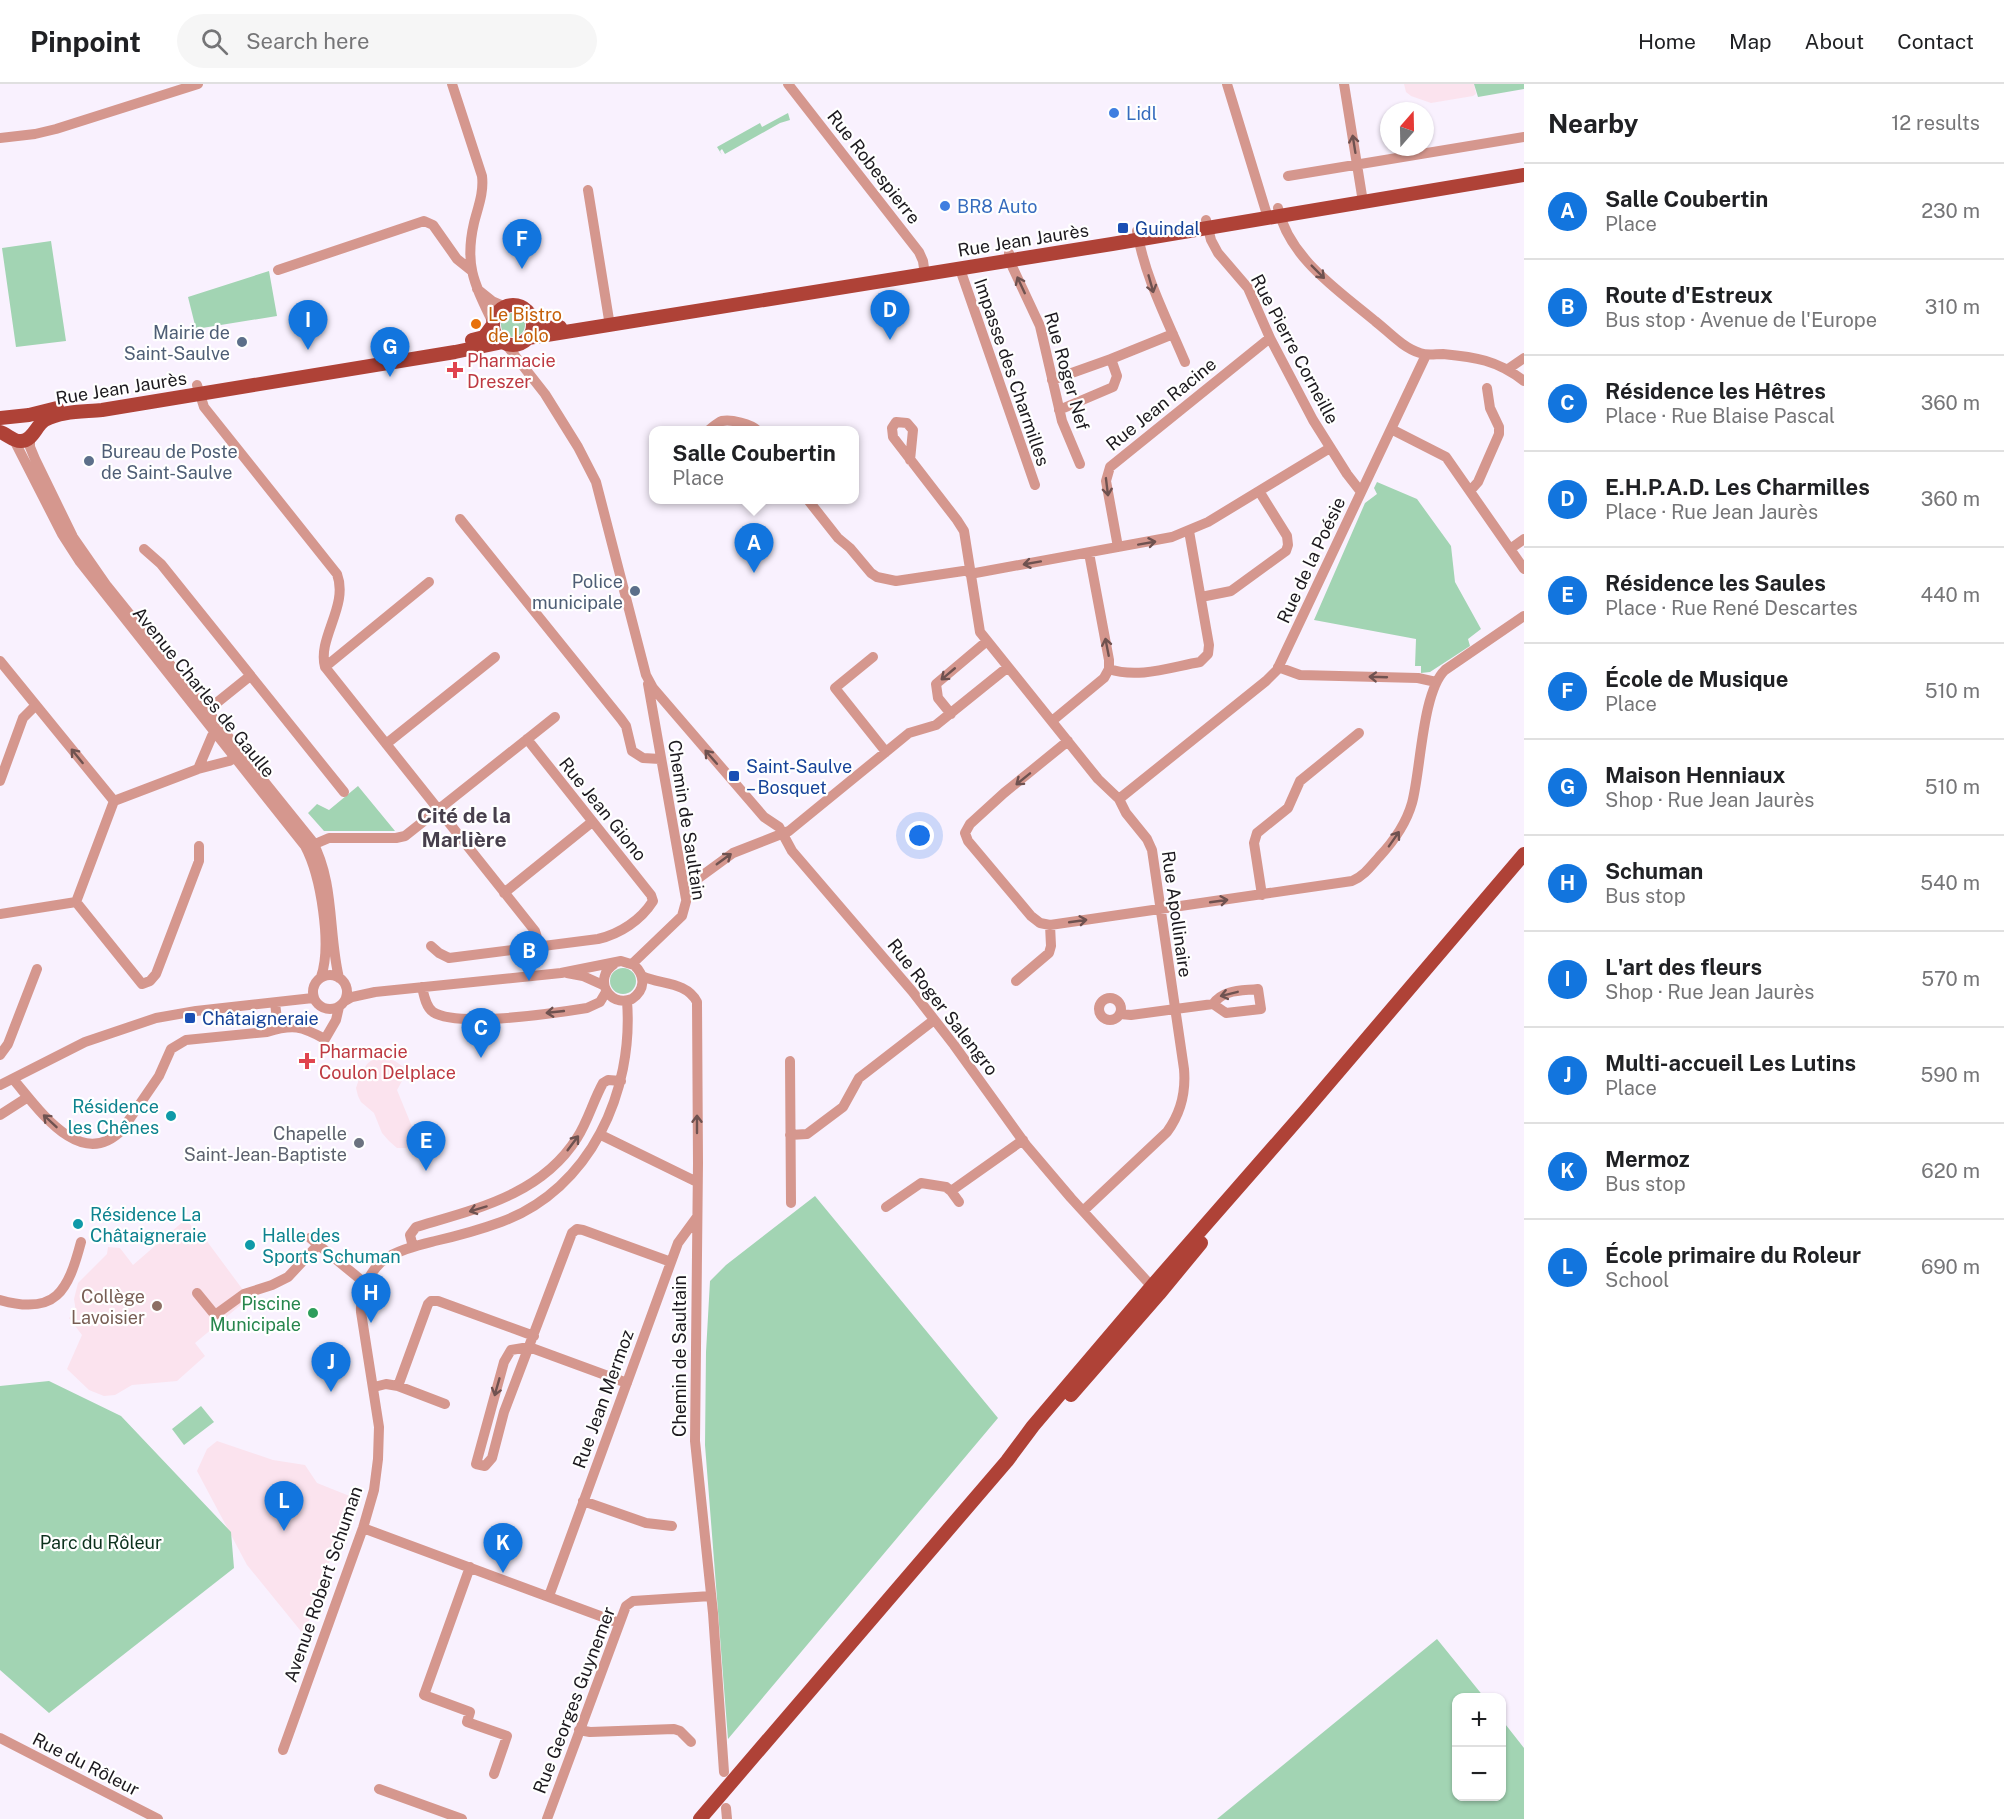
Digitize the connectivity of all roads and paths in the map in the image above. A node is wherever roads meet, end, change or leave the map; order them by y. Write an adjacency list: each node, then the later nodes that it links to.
1 (198, 84): 7 (street)
2 (453, 84): 23 (street)
3 (1227, 84): 16 (street)
4 (1344, 84): 10 (street, one-way to 4)
5 (790, 87): 22 (street, Rue Robespierre)
6 (1524, 137): 8 (street)
7 (0, 138)
8 (1434, 149)
9 (1395, 156): 10 (street)
10 (1357, 165): 13 (street); 15 (street)
11 (1524, 167): 15 (main road, Rue Jean Jaurès)
12 (1524, 175): 15 (main road, Rue Jean Jaurès)
13 (1288, 176)
14 (588, 190): 27 (street)
15 (1363, 198): 16 (main road, Rue Jean Jaurès)
16 (1273, 213): 17 (main road, Rue Jean Jaurès); 33 (street, one-way to 33)
17 (1207, 224): 18 (main road, Rue Jean Jaurès); 30 (street, Rue Pierre Corneille)
18 (1138, 236): 19 (main road, Rue Jean Jaurès); 29 (street, one-way to 29)
19 (1010, 257): 20 (main road, Rue Jean Jaurès); 22 (main road, Rue Jean Jaurès); 39 (street, Rue Roger Nef, one-way to 19)
20 (960, 269): 22 (main road, Rue Jean Jaurès); 54 (street, Impasse des Charmilles)
21 (278, 270): 23 (street)
22 (925, 271): 27 (main road, Rue Jean Jaurès)
23 (472, 272): 24 (street)
24 (477, 289): 25 (street); 28 (street)
25 (506, 307): 26 (main road); 28 (main road)
26 (533, 320): 27 (main road, Rue Jean Jaurès); 31 (main road)
27 (609, 323): 31 (main road, Rue Jean Jaurès)
28 (493, 324): 32 (main road); 42 (main road, Rue Jean Jaurès)
29 (1173, 334): 35 (street); 36 (street)
30 (1270, 338): 51 (street, Rue Pierre Corneille); 62 (street, Rue Jean Racine, one-way to 62)
31 (526, 340): 32 (main road); 37 (street)
32 (504, 343): 37 (street); 42 (main road, Rue Jean Jaurès)
33 (1426, 355): 38 (street); 48 (street, Rue de la Poésie)
34 (1524, 358): 38 (street)
35 (1111, 359): 39 (street); 43 (street)
36 (1185, 362)
37 (524, 365): 79 (street)
38 (1508, 369): 40 (street)
39 (1052, 380): 43 (street, Rue Roger Nef)
40 (1524, 381)
41 (1488, 388): 56 (street)
42 (198, 389): 44 (main road, Rue Jean Jaurès); 49 (main road, Rue Jean Jaurès); 75 (street)
43 (1059, 410): 53 (street, Rue Roger Nef)
44 (18, 416): 45 (main road, Rue Jean Jaurès); 49 (main road); 50 (main road)
45 (0, 418)
46 (714, 426): 47 (street)
47 (750, 426)
48 (1391, 429): 56 (street); 57 (street, Rue de la Poésie)
49 (32, 434): 50 (main road); 84 (street, Avenue Charles de Gaulle)
50 (8, 436): 84 (street, Avenue Charles de Gaulle)
51 (1330, 448): 55 (street); 57 (street, Rue Pierre Corneille)
52 (910, 460): 67 (street, Rue Apollinaire)
53 (1080, 464)
54 (1035, 485)
55 (1259, 491): 60 (street); 69 (street)
56 (1470, 491): 64 (street)
57 (1361, 492): 77 (street, Rue de la Poésie)
58 (811, 504): 67 (street)
59 (460, 519): 96 (street)
60 (1189, 531): 62 (street, one-way to 60); 69 (street)
61 (1524, 539): 64 (street)
62 (1118, 548): 65 (street)
63 (144, 549): 80 (street)
64 (1510, 549): 66 (street)
65 (1089, 553): 67 (street, one-way to 67); 78 (street, one-way to 65)
66 (1524, 569)
67 (970, 572): 71 (street, Rue Apollinaire)
68 (429, 582): 75 (street)
69 (1201, 597): 78 (street)
70 (1524, 616): 81 (street)
71 (987, 641): 76 (street, Rue Apollinaire); 86 (street, one-way to 86)
72 (495, 657): 93 (street)
73 (873, 657): 94 (street)
74 (0, 661): 82 (street)
75 (325, 667): 93 (street)
76 (1008, 667): 86 (street); 88 (street, Rue Apollinaire)
77 (1278, 667): 81 (street, one-way to 77); 100 (street, Rue de la Poésie)
78 (1109, 669): 88 (street)
79 (646, 675): 83 (street); 85 (street, Chemin de Saultain)
80 (250, 676): 84 (street); 99 (street)
81 (1436, 682): 114 (street, one-way to 81)
82 (36, 705): 98 (street); 101 (street, one-way to 82)
83 (669, 708): 85 (street); 103 (street, one-way to 83)
84 (205, 713): 89 (street, Avenue Charles de Gaulle)
85 (654, 714): 96 (street, Chemin de Saultain)
86 (951, 714): 94 (street)
87 (555, 717): 91 (street)
88 (1052, 721): 92 (street, Rue Apollinaire)
89 (219, 730): 95 (street, Avenue Charles de Gaulle); 97 (street)
90 (1359, 733): 114 (street)
91 (527, 740): 102 (street); 104 (street, Rue Jean Giono)
92 (1068, 741): 100 (street, Rue Apollinaire); 119 (street, one-way to 119)
93 (386, 744): 102 (street)
94 (886, 752): 105 (street)
95 (239, 755): 97 (street); 109 (street, Avenue Charles de Gaulle)
96 (660, 759): 111 (street, Chemin de Saultain)
97 (198, 769): 101 (street)
98 (0, 781)
99 (344, 792)
100 (1119, 800): 117 (street, Rue Apollinaire)
101 (114, 801): 115 (street)
102 (438, 810): 109 (street); 113 (street)
103 (768, 820): 105 (street); 106 (street, Rue Roger Salengro); 107 (street)
104 (591, 822): 113 (street); 121 (street, Rue Jean Giono)
105 (798, 824): 106 (street)
106 (783, 834): 107 (street); 140 (street, Rue Roger Salengro)
107 (754, 844): 112 (street, one-way to 107)
108 (199, 846): 115 (street)
109 (310, 846): 127 (street, Avenue Charles de Gaulle); 128 (street, Avenue Charles de Gaulle)
110 (1524, 854): 165 (main road)
111 (682, 873): 112 (street); 116 (street, Chemin de Saultain)
112 (696, 880): 116 (street)
113 (504, 893): 121 (street)
114 (1262, 895): 117 (street, one-way to 114)
115 (76, 902): 118 (street)
116 (687, 902): 123 (street, Chemin de Saultain)
117 (1161, 910): 119 (street, one-way to 117); 138 (street, Rue Apollinaire)
118 (0, 914)
119 (1050, 925): 129 (street)
120 (431, 946): 121 (street)
121 (540, 947)
122 (614, 963): 123 (street); 125 (street); 131 (street)
123 (632, 964): 126 (street)
124 (37, 969): 142 (street)
125 (561, 973): 130 (street); 131 (street)
126 (642, 976): 134 (street); 152 (street, Chemin de Saultain, one-way to 126)
127 (321, 977): 128 (street); 133 (street)
128 (341, 980): 132 (street); 136 (street)
129 (1016, 981)
130 (422, 987): 131 (street, one-way to 130); 132 (street)
131 (605, 988): 134 (street)
132 (375, 992): 136 (street)
133 (313, 998): 135 (street); 136 (street)
134 (627, 1001): 145 (street)
135 (275, 1003): 141 (street); 144 (street)
136 (342, 1004): 141 (street)
137 (1213, 1004): 138 (street)
138 (1174, 1009): 139 (street); 159 (street, Rue Apollinaire)
139 (1120, 1014)
140 (934, 1020): 150 (street); 151 (street, Rue Roger Salengro)
141 (278, 1028): 147 (street, one-way to 147)
142 (0, 1055)
143 (790, 1061): 150 (street)
144 (13, 1079): 146 (street); 147 (street)
145 (621, 1081): 149 (street); 153 (street, one-way to 145)
146 (0, 1085)
147 (28, 1097): 148 (street)
148 (0, 1115)
149 (601, 1135): 152 (street); 155 (street)
150 (790, 1135): 157 (street)
151 (1023, 1140): 154 (street); 159 (street, Rue Roger Salengro)
152 (698, 1182): 160 (street, Chemin de Saultain)
153 (531, 1184): 155 (street); 162 (street, one-way to 162)
154 (951, 1191): 156 (street); 158 (street)
155 (542, 1199): 162 (street)
156 (959, 1202)
157 (791, 1203)
158 (886, 1208)
159 (1083, 1211): 165 (street, Rue Roger Salengro)
160 (697, 1217): 163 (street, Rue Jean Mermoz); 179 (street, Chemin de Saultain)
161 (81, 1242): 167 (street)
162 (412, 1247): 164 (street)
163 (671, 1262): 168 (street); 170 (street, Rue Jean Mermoz)
164 (366, 1284): 166 (street); 172 (street, Avenue Robert Schuman)
165 (1155, 1290): 188 (main road)
166 (197, 1293)
167 (0, 1300)
168 (534, 1336): 169 (street); 171 (street)
169 (529, 1347): 169 (street, one-way to 169); 170 (street)
170 (627, 1383): 174 (street, Rue Jean Mermoz)
171 (398, 1386): 172 (street); 173 (street)
172 (374, 1387): 176 (street, Avenue Robert Schuman)
173 (444, 1404)
174 (583, 1501): 175 (street); 178 (street, Rue Jean Mermoz)
175 (672, 1526)
176 (363, 1528): 177 (street); 184 (street, Avenue Robert Schuman)
177 (470, 1567): 178 (street); 186 (street)
178 (549, 1596): 180 (street)
179 (711, 1596): 180 (street, Rue Georges Guynemer); 185 (street, Chemin de Saultain)
180 (619, 1623): 181 (street, Rue Georges Guynemer)
181 (579, 1730): 183 (street); 191 (street, Rue Georges Guynemer)
182 (0, 1738): 189 (street, Rue du Rôleur)
183 (691, 1742)
184 (283, 1750)
185 (724, 1772)
186 (494, 1773)
187 (379, 1789): 190 (street)
188 (703, 1816)
189 (158, 1819)
190 (462, 1819)
191 (547, 1819)

